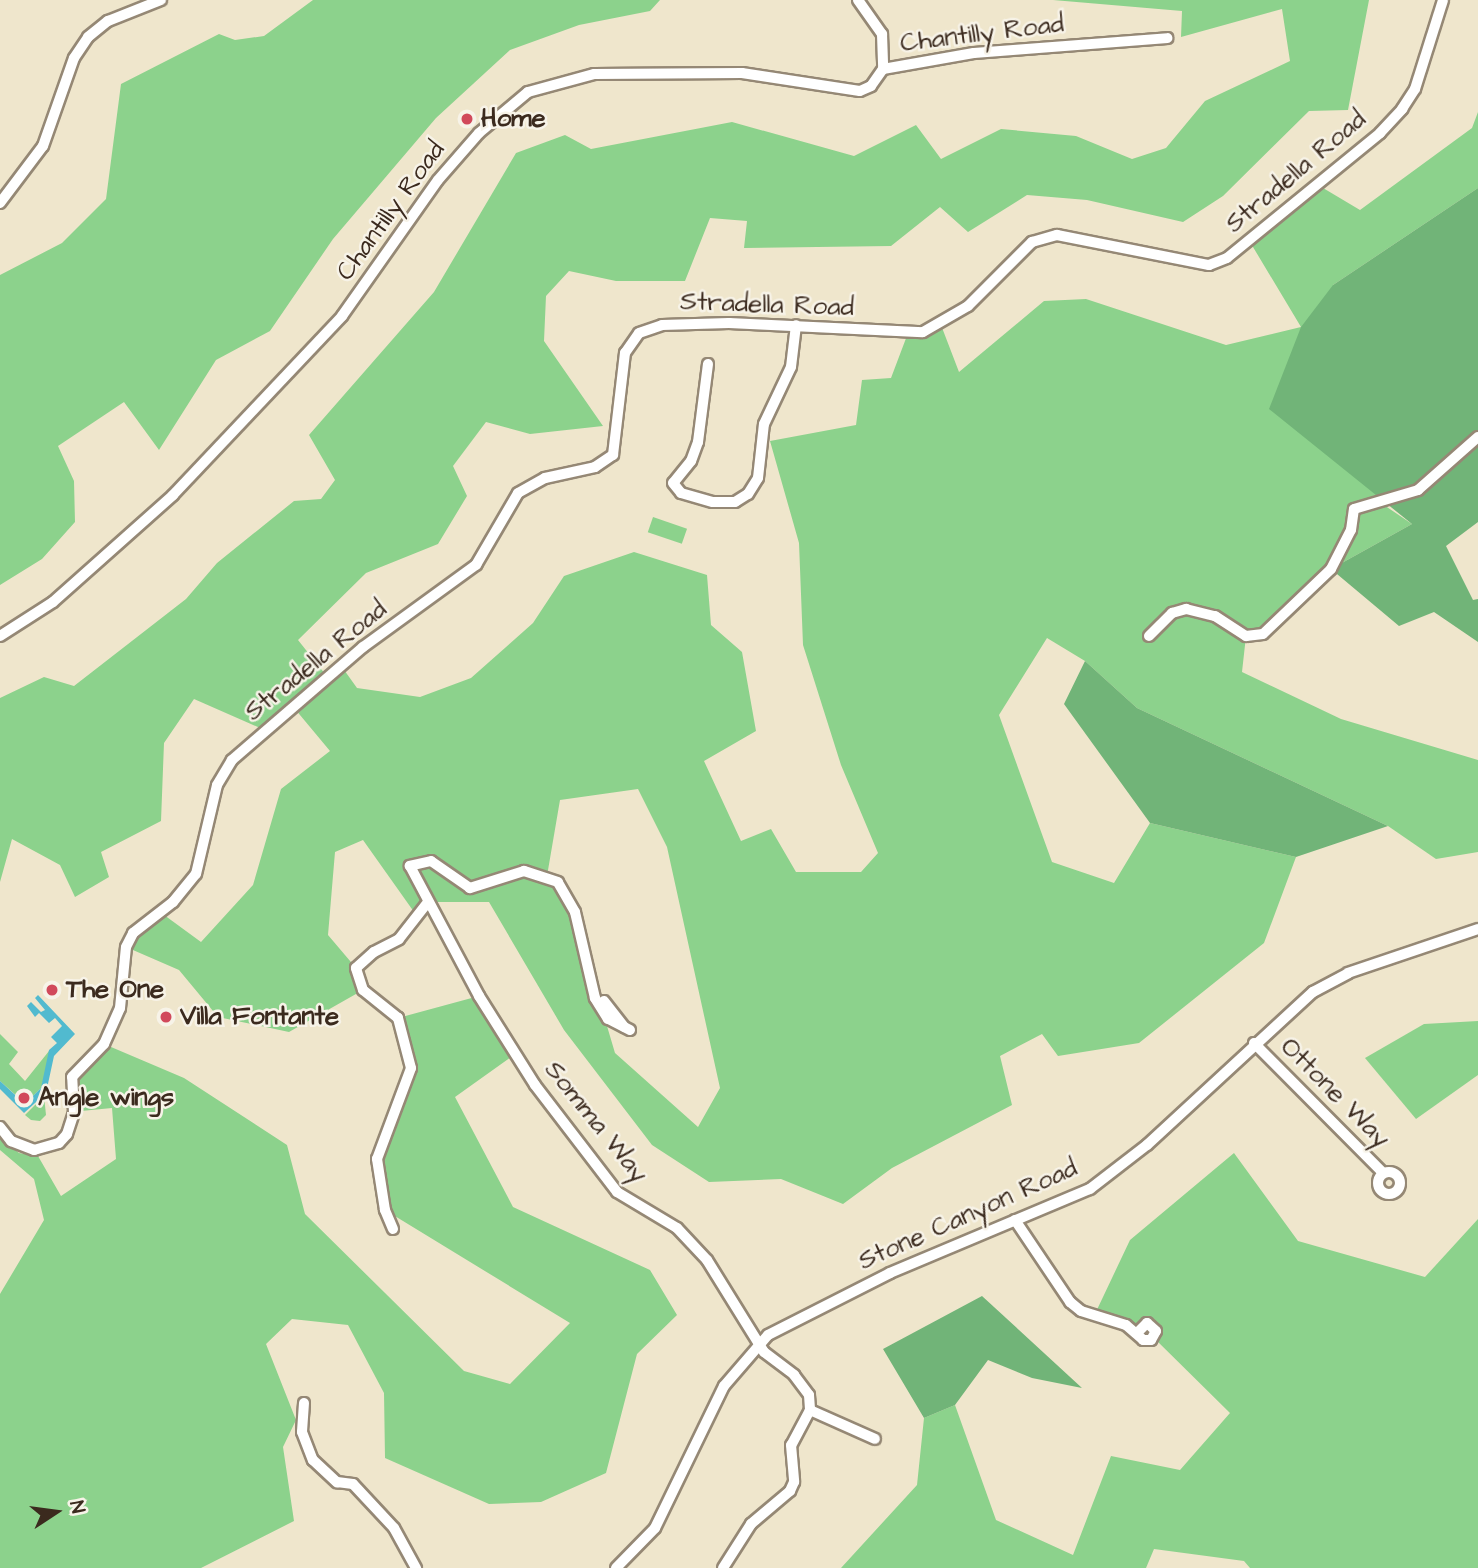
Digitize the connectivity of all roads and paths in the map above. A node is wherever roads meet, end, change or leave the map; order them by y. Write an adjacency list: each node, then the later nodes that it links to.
1 (162, 0): 6 (street)
2 (858, 0): 5 (street)
3 (1443, 0): 7 (street, Stradella Road)
4 (1167, 38): 5 (street, Chantilly Road)
5 (883, 69): 10 (street, Chantilly Road)
6 (0, 203)
7 (796, 326): 8 (street); 16 (street, Stradella Road)
8 (708, 364)
9 (1478, 437): 11 (street)
10 (0, 636)
11 (1149, 636)
12 (428, 902): 14 (street, Somma Way); 19 (street); 21 (street, Somma Way)
13 (1478, 929): 15 (street, Stone Canyon Road)
14 (627, 1029)
15 (1254, 1043): 17 (street, Ottone Way); 18 (street, Stone Canyon Road)
16 (0, 1127)
17 (1383, 1173)
18 (1015, 1220): 20 (street); 21 (street, Stone Canyon Road)
19 (393, 1229)
20 (1138, 1332)
21 (758, 1343): 23 (street, Somma Way); 26 (street, Stone Canyon Road)
22 (304, 1403): 25 (street)
23 (810, 1410): 24 (street); 27 (street)
24 (875, 1438)
25 (415, 1568)
26 (616, 1568)
27 (723, 1568)

